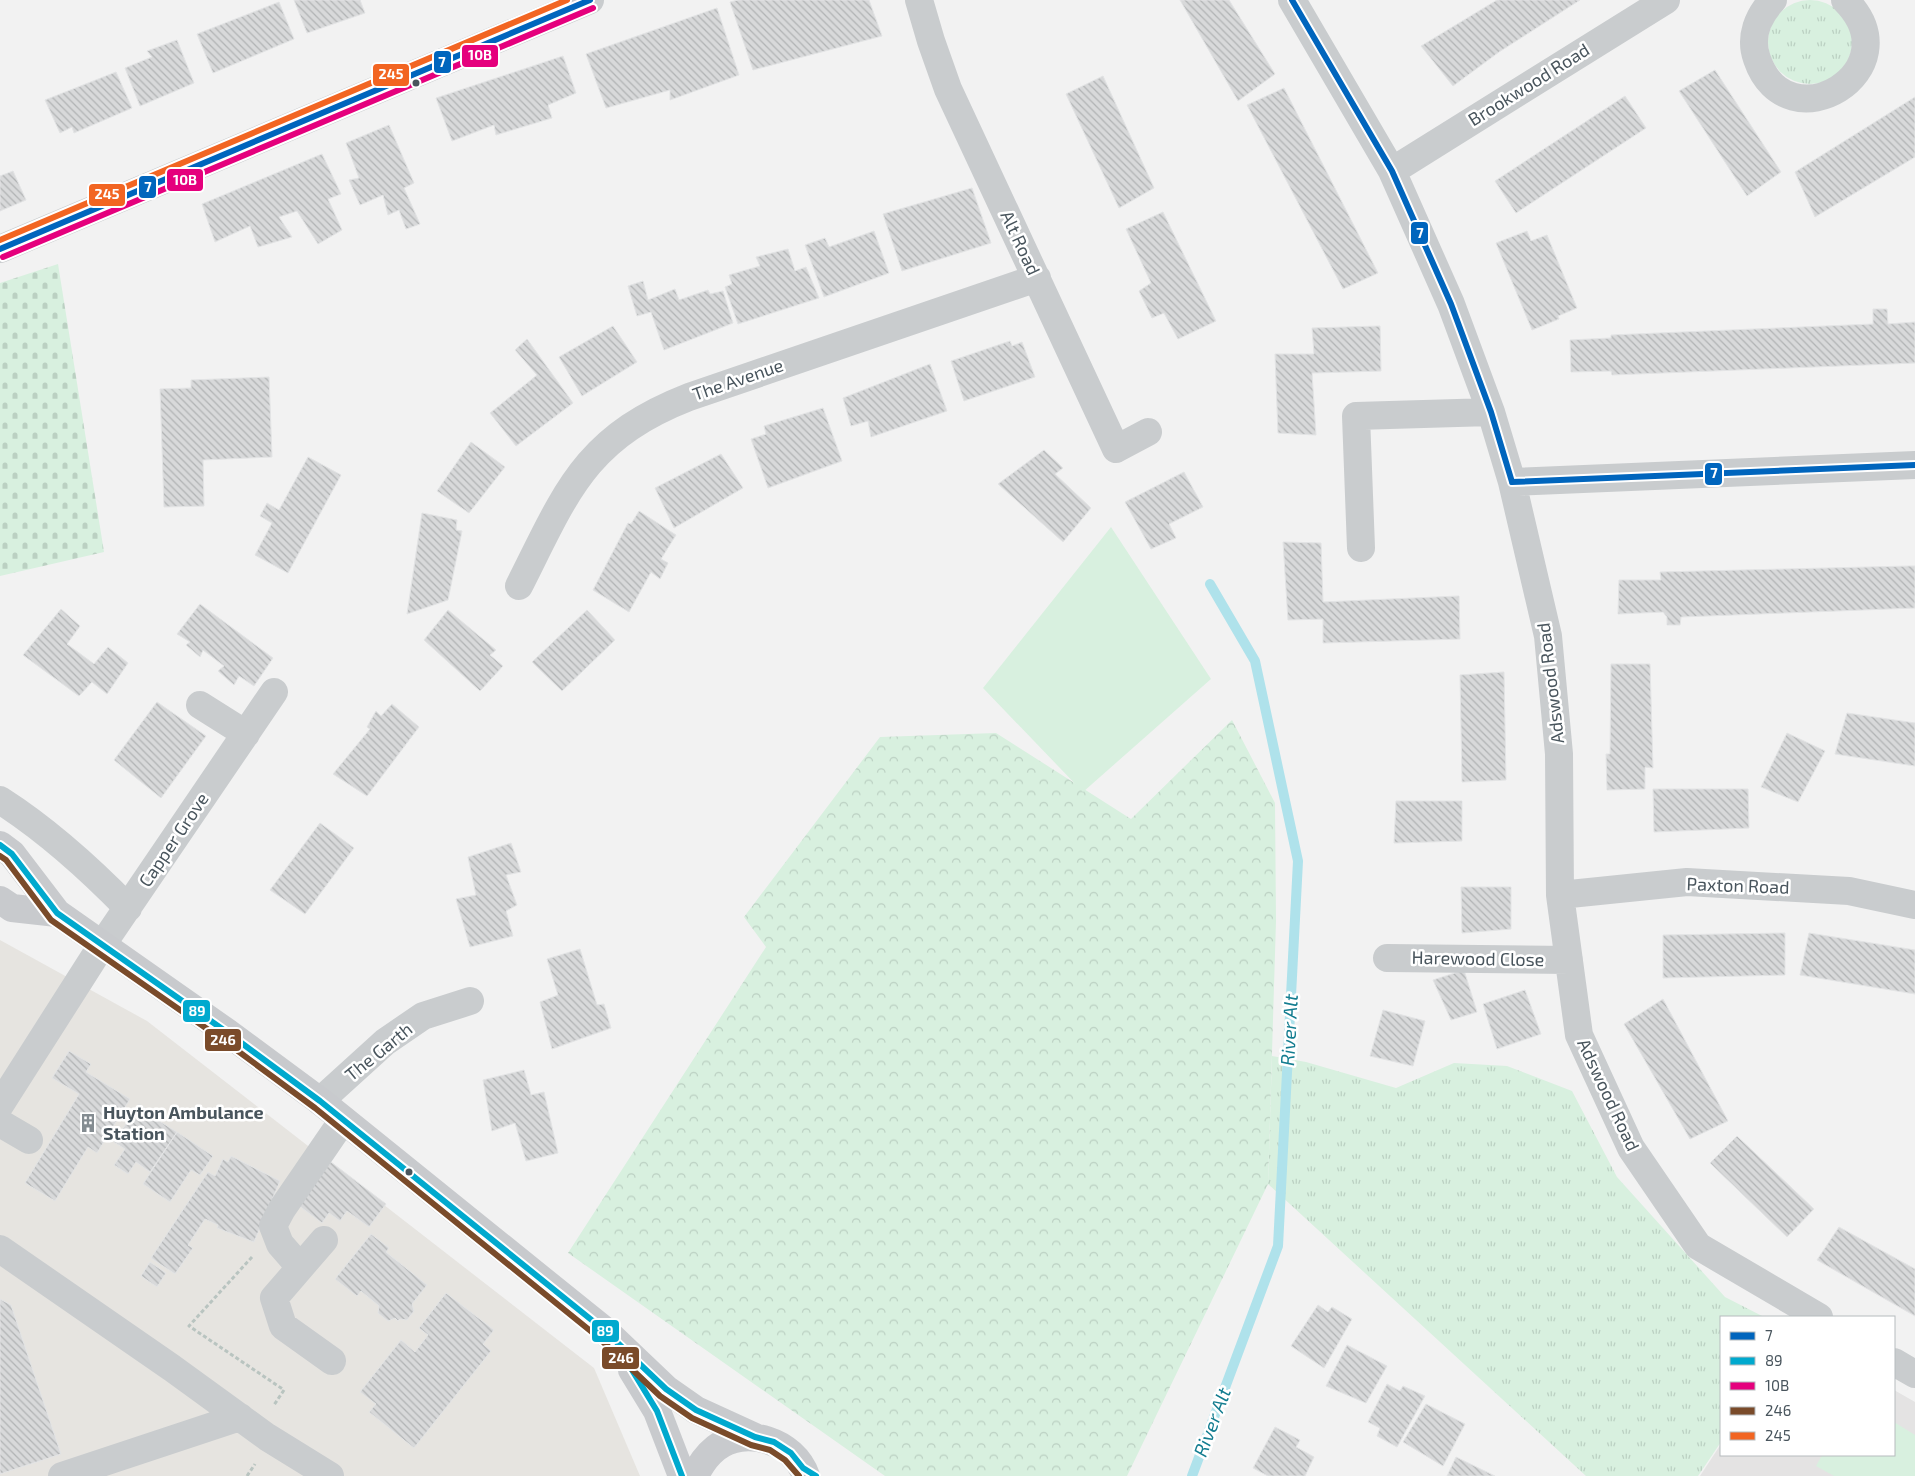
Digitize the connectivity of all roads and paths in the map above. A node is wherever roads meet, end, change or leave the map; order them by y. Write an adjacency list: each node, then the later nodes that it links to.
1 (590, 0): 8 (street)
2 (919, 0): 9 (street, Alt Road)
3 (1292, 0): 7 (street, Adswood Road)
4 (1666, 0): 7 (street, Brookwood Road)
5 (1773, 0): 6 (street)
6 (1845, 0)
7 (1392, 171): 10 (street, Adswood Road)
8 (0, 249)
9 (1037, 278): 11 (street, Alt Road); 15 (street, The Avenue)
10 (1491, 412): 13 (street, Adswood Road); 14 (street)
11 (1148, 432)
12 (1915, 466): 13 (street)
13 (1512, 482): 21 (street, Adswood Road)
14 (1361, 548)
15 (519, 586)
16 (274, 692): 18 (street, Capper Grove)
17 (200, 705): 18 (street)
18 (246, 734): 24 (street, Capper Grove)
19 (0, 800): 24 (street)
20 (0, 845): 25 (main road)
21 (1560, 895): 23 (street, Paxton Road); 28 (street, Adswood Road)
22 (0, 900): 25 (main road)
23 (1915, 905)
24 (128, 908): 26 (street, Capper Grove)
25 (57, 913): 26 (main road)
26 (102, 945): 30 (main road); 31 (street, Capper Grove)
27 (1387, 958): 28 (street, Harewood Close)
28 (1569, 960): 39 (street, Adswood Road)
29 (470, 1001): 30 (street, The Garth)
30 (320, 1101): 32 (main road)
31 (0, 1105)
32 (344, 1120): 35 (street); 40 (main road)
33 (0, 1123): 34 (street)
34 (29, 1140)
35 (275, 1232): 38 (street); 44 (path)
36 (324, 1240): 38 (street)
37 (0, 1250): 44 (street)
38 (300, 1267): 41 (street)
39 (1817, 1316)
40 (604, 1330): 45 (main road); 50 (main road)
41 (332, 1361)
42 (1895, 1363): 43 (street)
43 (1915, 1374)
44 (249, 1424): 47 (street); 48 (path); 49 (street)
45 (755, 1437): 46 (main road); 51 (main road)
46 (808, 1473)
47 (62, 1476)
48 (247, 1476)
49 (330, 1476)
50 (682, 1476)
51 (694, 1476)

